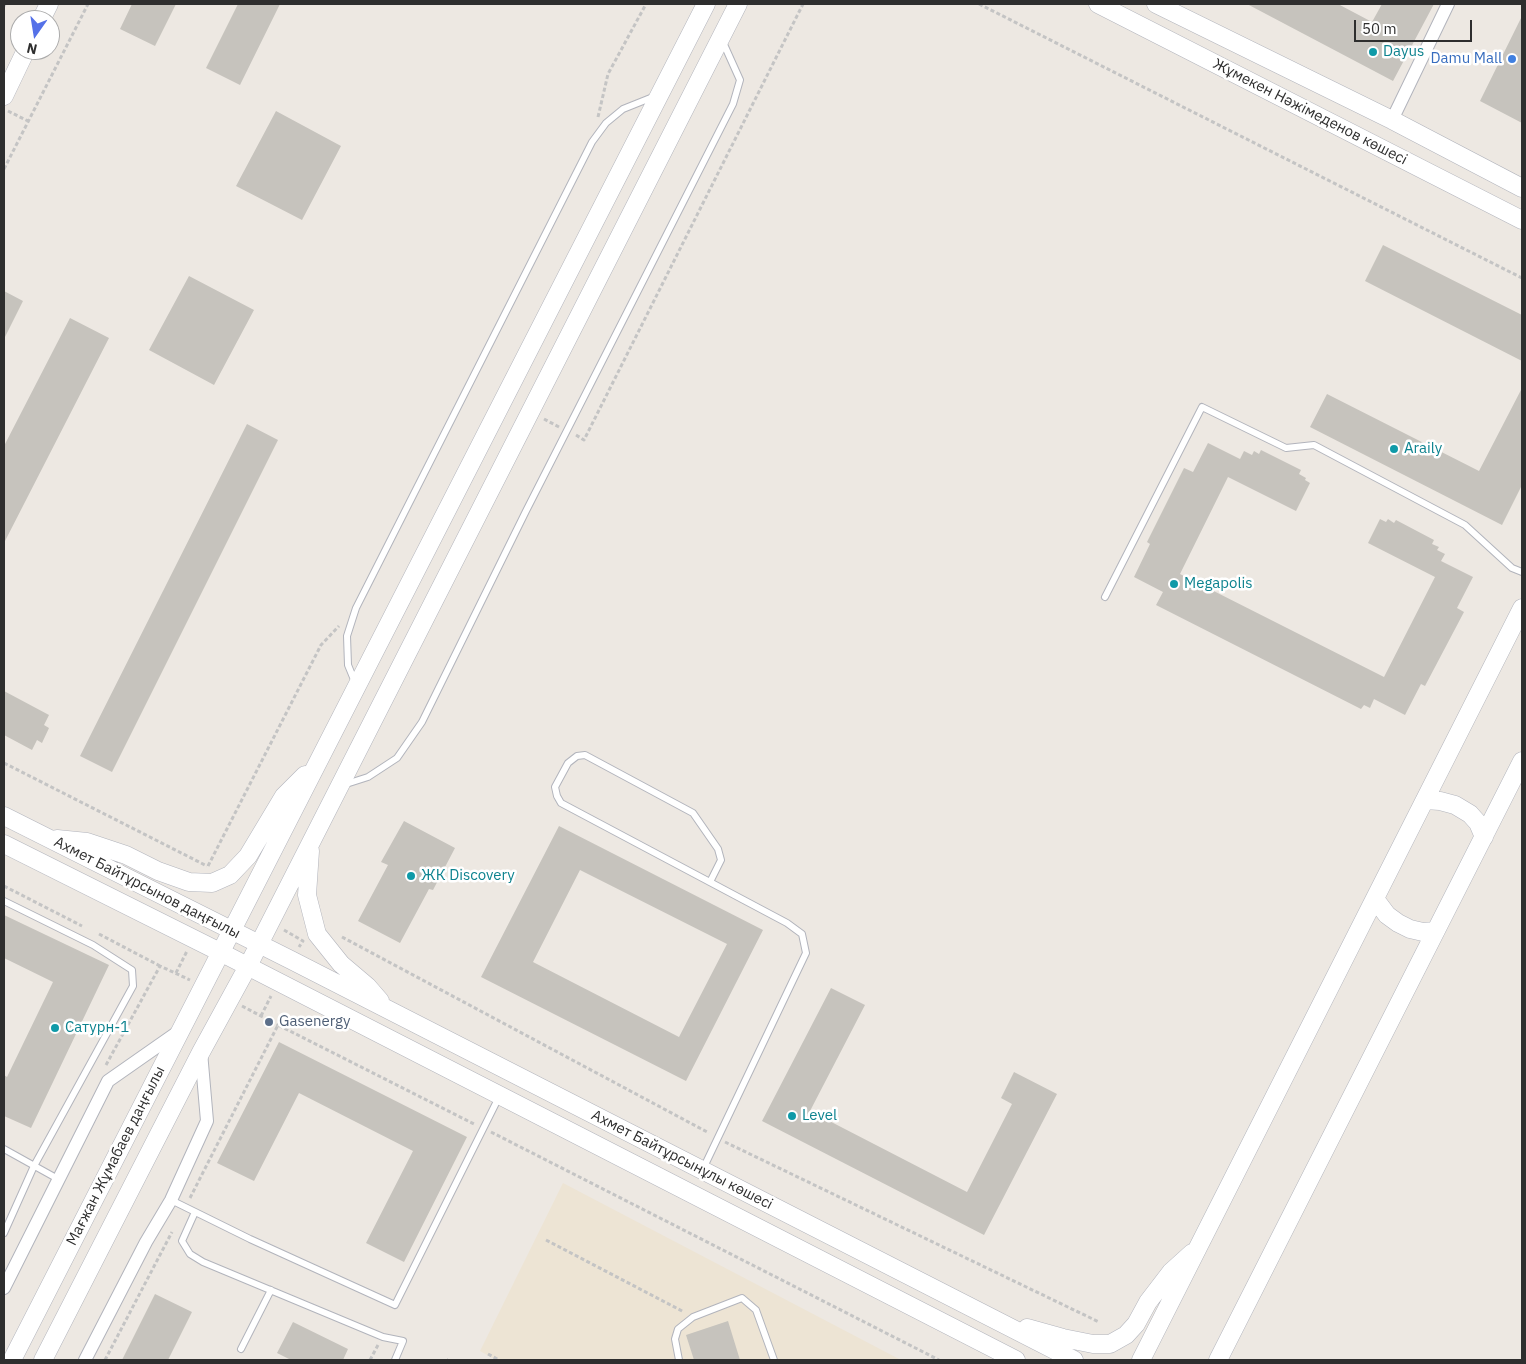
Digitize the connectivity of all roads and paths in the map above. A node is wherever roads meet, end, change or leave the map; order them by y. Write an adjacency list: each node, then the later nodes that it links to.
1 (88, 4): 16 (path)
2 (646, 4): 17 (path)
3 (706, 4): 12 (main road, Мағжан Жұмабаев даңғылы)
4 (738, 4): 10 (main road, Мағжан Жұмабаев даңғылы)
5 (803, 4): 25 (path)
6 (979, 4): 23 (path)
7 (1098, 4): 20 (main road, Жұмекен Нәжімеденов көшесі)
8 (1156, 4): 15 (main road, Жұмекен Нәжімеденов көшесі)
9 (1448, 4): 15 (street)
10 (721, 37): 24 (main road, Мағжан Жұмабаев даңғылы); 25 (lane)
11 (21, 60): 13 (main road)
12 (659, 95): 17 (lane); 30 (main road, Мағжан Жұмабаев даңғылы)
13 (4, 96)
14 (4, 109): 16 (path)
15 (1392, 120): 19 (main road, Жұмекен Нәжімеденов көшесі)
16 (28, 121): 18 (path)
17 (592, 142): 28 (lane)
18 (4, 169)
19 (1522, 188)
20 (1490, 203): 21 (main road, Жұмекен Нәжімеденов көшесі); 22 (main road)
21 (1522, 220)
22 (1522, 233)
23 (1522, 278)
24 (530, 412): 25 (path); 34 (main road, Мағжан Жұмабаев даңғылы)
25 (567, 431): 34 (lane)
26 (1522, 572): 27 (lane)
27 (1105, 597)
28 (356, 608): 30 (lane); 41 (path)
29 (1522, 608): 35 (main road)
30 (356, 686): 32 (main road, Мағжан Жұмабаев даңғылы)
31 (1522, 761): 37 (main road)
32 (318, 762): 41 (main road); 46 (main road, Мағжан Жұмабаев даңғылы)
33 (4, 763): 41 (path)
34 (339, 786): 39 (main road, Мағжан Жұмабаев даңғылы)
35 (1425, 800): 37 (main road); 43 (main road)
36 (4, 816): 38 (main road, Ахмет Байтұрсынов даңғылы)
37 (1484, 837): 47 (main road)
38 (46, 838): 41 (main road); 46 (main road, Ахмет Байтұрсынов даңғылы)
39 (311, 842): 45 (main road, Мағжан Жұмабаев даңғылы); 48 (main road)
40 (4, 844): 49 (main road, Ахмет Байтұрсынов даңғылы)
41 (210, 875)
42 (710, 882): 42 (lane); 64 (lane)
43 (1375, 898): 47 (main road); 74 (main road)
44 (4, 901): 66 (lane)
45 (270, 923): 48 (path); 50 (main road, Мағжан Жұмабаев даңғылы)
46 (231, 931): 50 (main road, Ахмет Байтұрсынов даңғылы); 51 (main road, Мағжан Жұмабаев даңғылы)
47 (1435, 931): 83 (main road)
48 (310, 938): 52 (path); 57 (main road); 64 (path)
49 (193, 939): 51 (main road, Ахмет Байтұрсынов даңғылы); 54 (path)
50 (259, 944): 52 (main road, Ахмет Байтұрсынов даңғылы); 53 (main road, Мағжан Жұмабаев даңғылы)
51 (220, 952): 53 (main road, Ахмет Байтұрсынов даңғылы); 60 (main road, Мағжан Жұмабаев даңғылы)
52 (291, 960): 57 (main road, Ахмет Байтұрсынұлы көшесі)
53 (248, 966): 55 (main road, Ахмет Байтұрсынов даңғылы); 56 (main road, Мағжан Жұмабаев даңғылы)
54 (176, 973)
55 (279, 982): 58 (path); 62 (main road, Ахмет Байтұрсынұлы көшесі)
56 (230, 999): 58 (path); 61 (main road, Мағжан Жұмабаев даңғылы)
57 (387, 1009): 67 (main road, Ахмет Байтұрсынұлы көшесі)
58 (261, 1016): 59 (path)
59 (278, 1025): 63 (path); 70 (path)
60 (180, 1030): 68 (street); 84 (main road, Мағжан Жұмабаев даңғылы)
61 (201, 1052): 69 (street); 85 (main road, Мағжан Жұмабаев даңғылы)
62 (500, 1096): 63 (lane); 94 (main road, Ахмет Байтұрсынұлы көшесі)
63 (483, 1129): 71 (lane); 93 (path)
64 (718, 1138): 67 (lane); 79 (path)
65 (4, 1150): 66 (lane)
66 (34, 1166): 68 (lane); 72 (lane)
67 (702, 1170): 78 (main road, Ахмет Байтұрсынұлы көшесі)
68 (58, 1178): 75 (street)
69 (171, 1200): 70 (lane); 86 (street)
70 (185, 1208): 71 (lane); 87 (path)
71 (195, 1212): 76 (lane)
72 (4, 1233)
73 (546, 1240): 77 (path)
74 (1199, 1246): 78 (main road); 96 (main road)
75 (4, 1288)
76 (271, 1290): 80 (lane); 81 (lane)
77 (693, 1317): 91 (lane); 92 (lane)
78 (989, 1317): 95 (main road, Ахмет Байтұрсынұлы көшесі)
79 (1099, 1322)
80 (382, 1337): 88 (path); 89 (lane)
81 (241, 1349)
82 (488, 1354): 90 (path)
83 (1223, 1355)
84 (12, 1360)
85 (43, 1360)
86 (85, 1360)
87 (105, 1360)
88 (370, 1360)
89 (395, 1360)
90 (499, 1360)
91 (679, 1360)
92 (774, 1360)
93 (939, 1360)
94 (1016, 1360)
95 (1074, 1360)
96 (1141, 1360)

